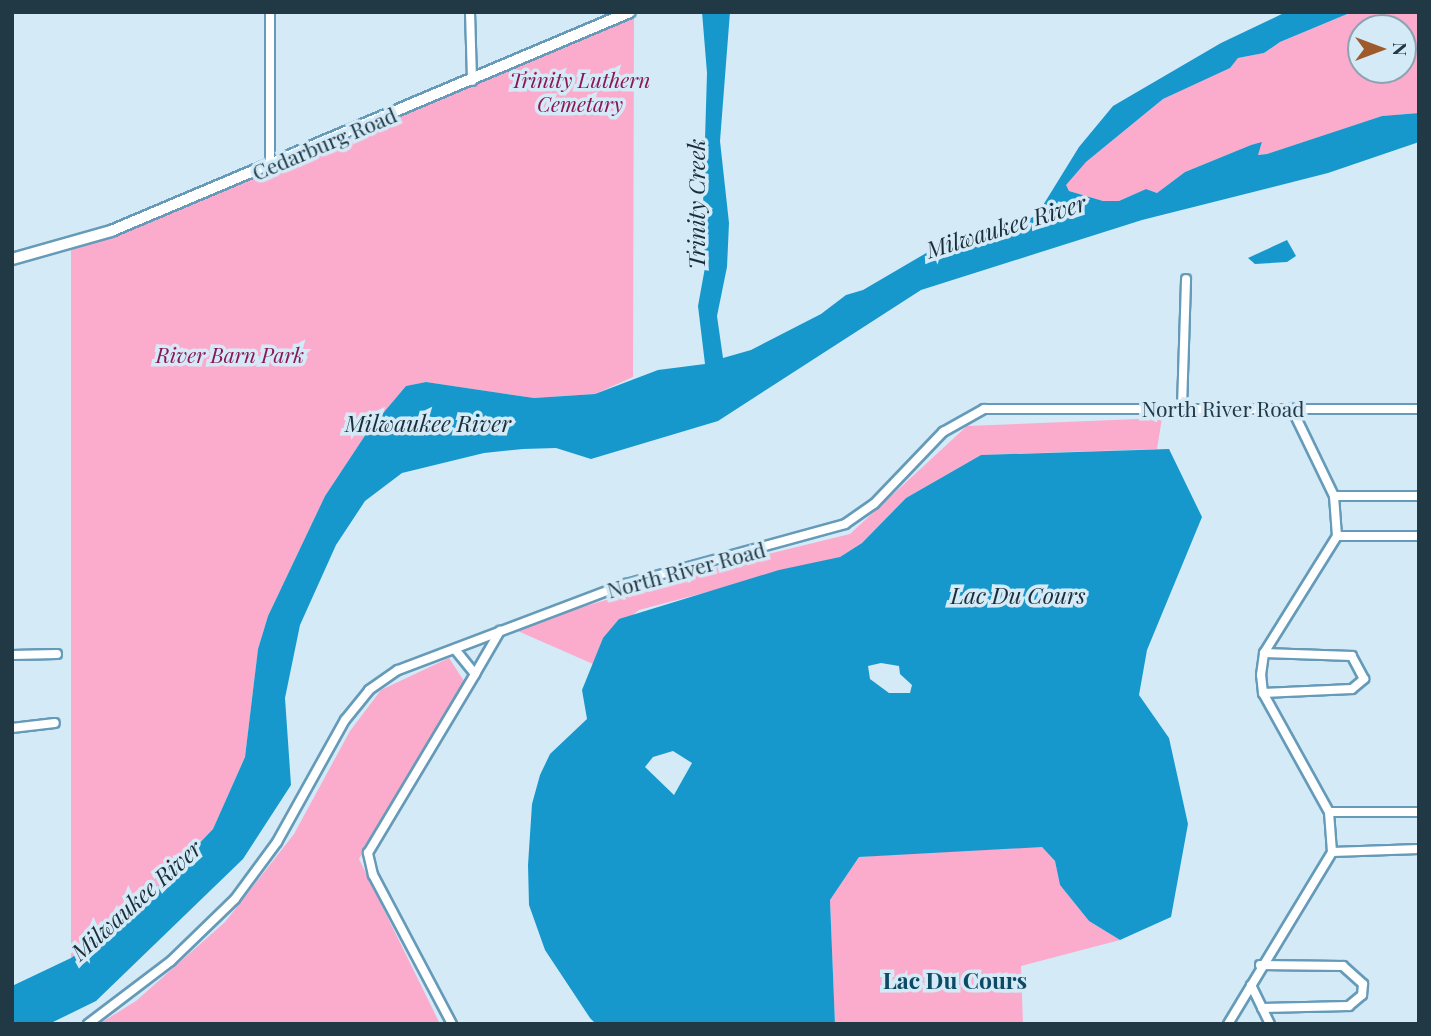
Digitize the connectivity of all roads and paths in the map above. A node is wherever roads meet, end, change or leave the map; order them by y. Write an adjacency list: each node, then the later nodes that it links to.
1 (270, 12): 5 (street)
2 (470, 12): 4 (street)
3 (630, 12): 4 (main road, Cedarburg Road)
4 (472, 81): 5 (main road, Cedarburg Road)
5 (270, 165): 6 (main road, Cedarburg Road)
6 (12, 259)
7 (1186, 279): 8 (street)
8 (1182, 408): 9 (street, North River Road); 15 (street, North River Road)
9 (1292, 409): 10 (street, North River Road); 11 (street)
10 (1419, 410)
11 (1334, 496): 12 (street); 13 (street)
12 (1419, 496)
13 (1337, 536): 14 (street); 17 (street)
14 (1419, 536)
15 (500, 630): 16 (street, North River Road); 20 (street)
16 (456, 649): 20 (street); 31 (street, North River Road)
17 (1264, 653): 21 (street); 21 (street)
18 (12, 654): 19 (street)
19 (57, 654)
20 (475, 674): 32 (street)
21 (1263, 693): 24 (street)
22 (55, 723): 23 (street)
23 (12, 728)
24 (1329, 813): 25 (street); 27 (street)
25 (1419, 813)
26 (1419, 849): 27 (street)
27 (1332, 852): 28 (street)
28 (1260, 965): 29 (street); 30 (street)
29 (1251, 985): 30 (street); 33 (street)
30 (1262, 1008): 34 (street)
31 (88, 1024)
32 (452, 1024)
33 (1228, 1024)
34 (1270, 1024)

